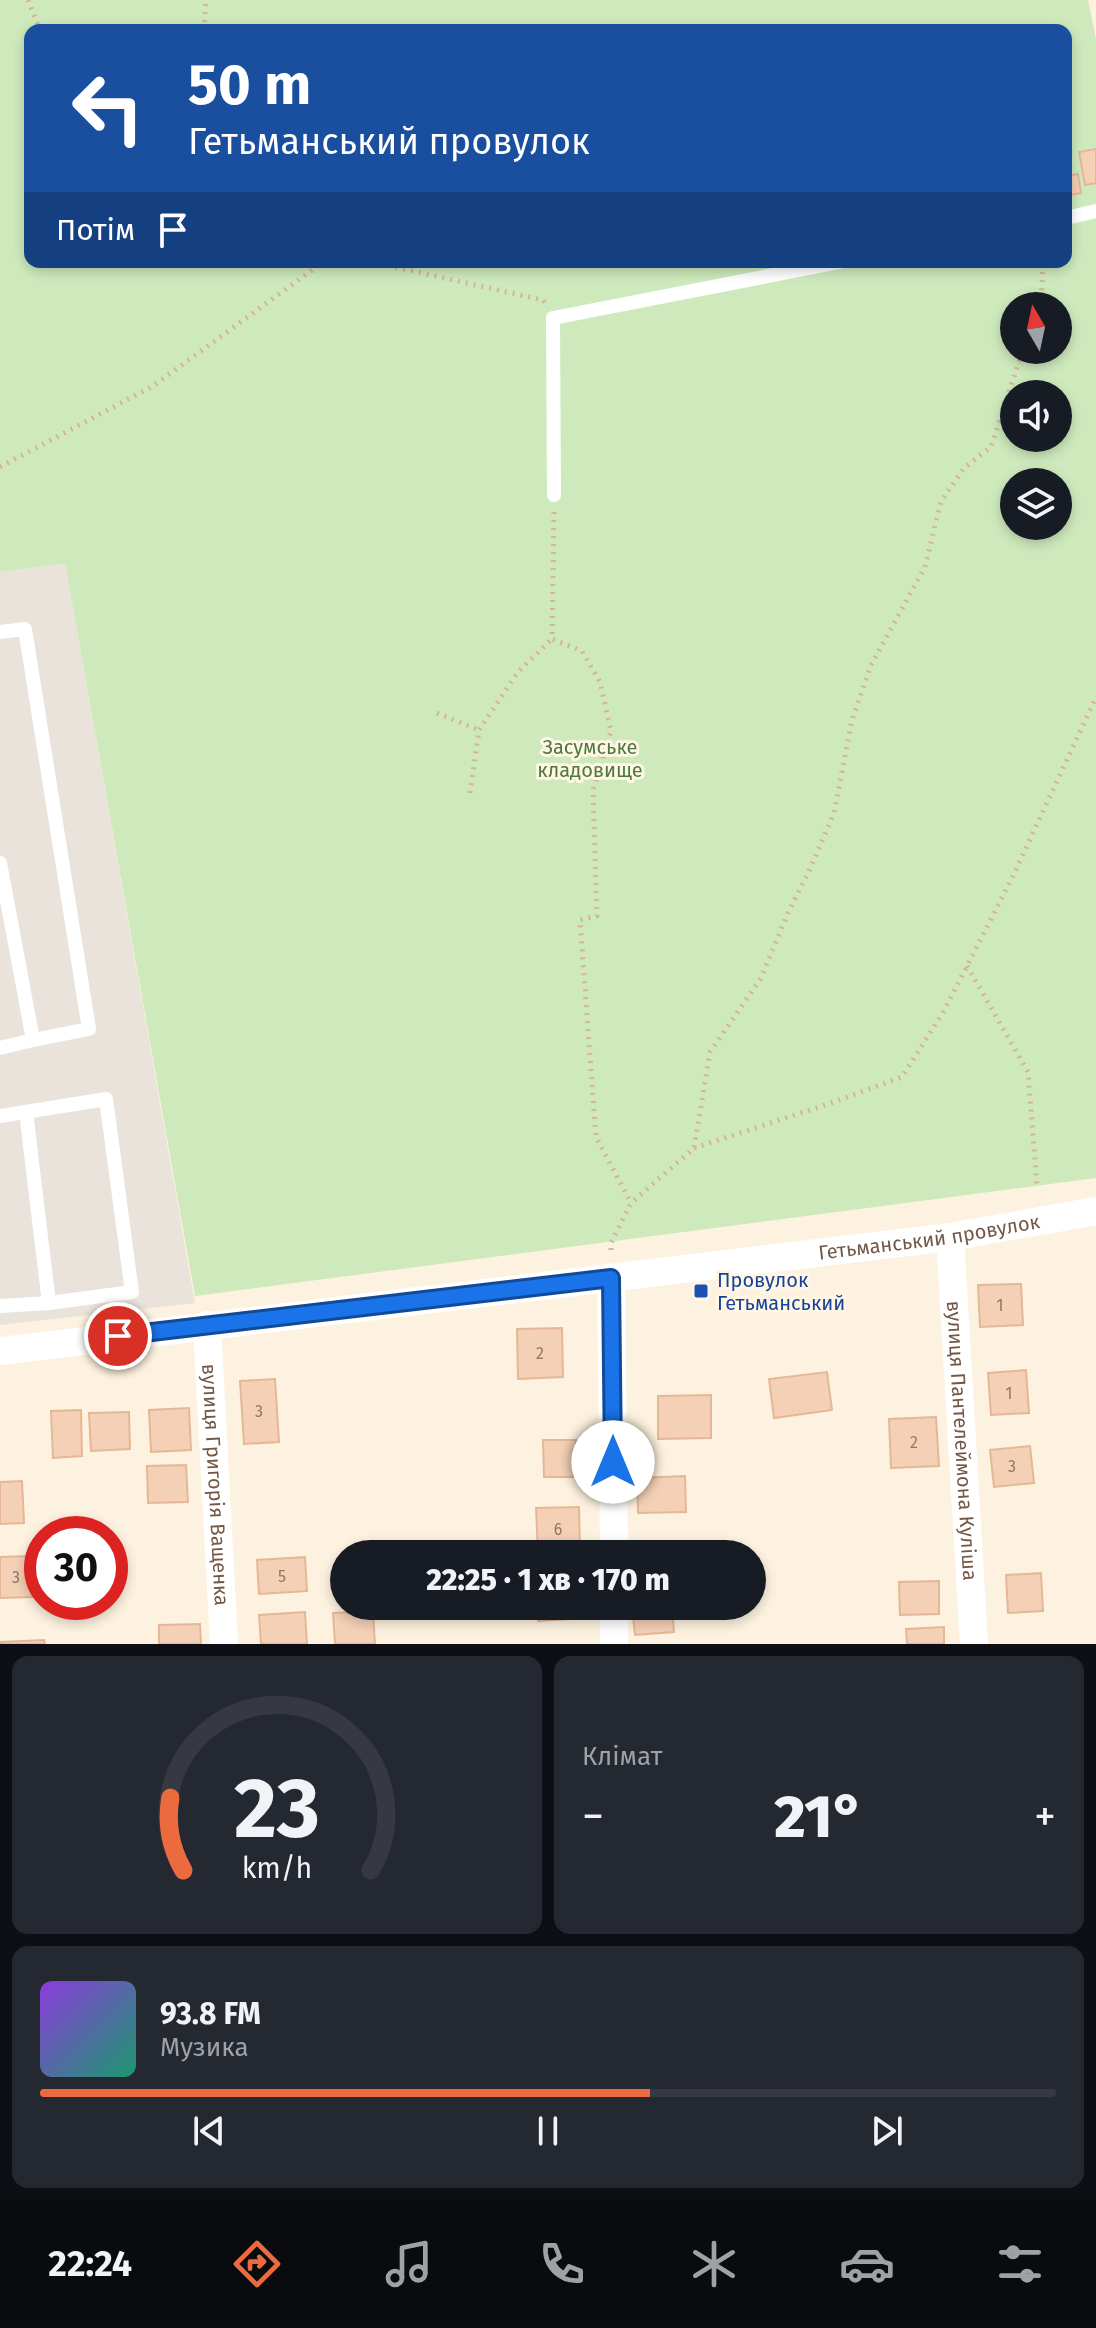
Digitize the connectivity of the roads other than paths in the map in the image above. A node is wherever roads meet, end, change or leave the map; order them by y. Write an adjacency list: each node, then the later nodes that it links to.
1 (1096, 211): 2 (lane)
2 (1072, 217)
3 (809, 268): 4 (lane)
4 (554, 495)
5 (0, 632): 7 (lane)
6 (0, 863): 7 (lane)
7 (33, 1040): 8 (lane)
8 (0, 1048)
9 (26, 1112): 10 (lane); 14 (lane); 14 (lane)
10 (0, 1116)
11 (1096, 1211): 12 (street, Гетьманський провулок)
12 (950, 1237): 13 (street, Гетьманський провулок); 22 (street, вулиця Пантелеймона Куліша)
13 (611, 1278): 16 (street, Гетьманський провулок); 18 (street)
14 (49, 1303): 15 (lane)
15 (0, 1306)
16 (207, 1325): 17 (street, Гетьманський провулок); 20 (street, вулиця Григорія Ващенка)
17 (0, 1351)
18 (614, 1540)
19 (614, 1620): 21 (street)
20 (224, 1644)
21 (614, 1644)
22 (974, 1644)

